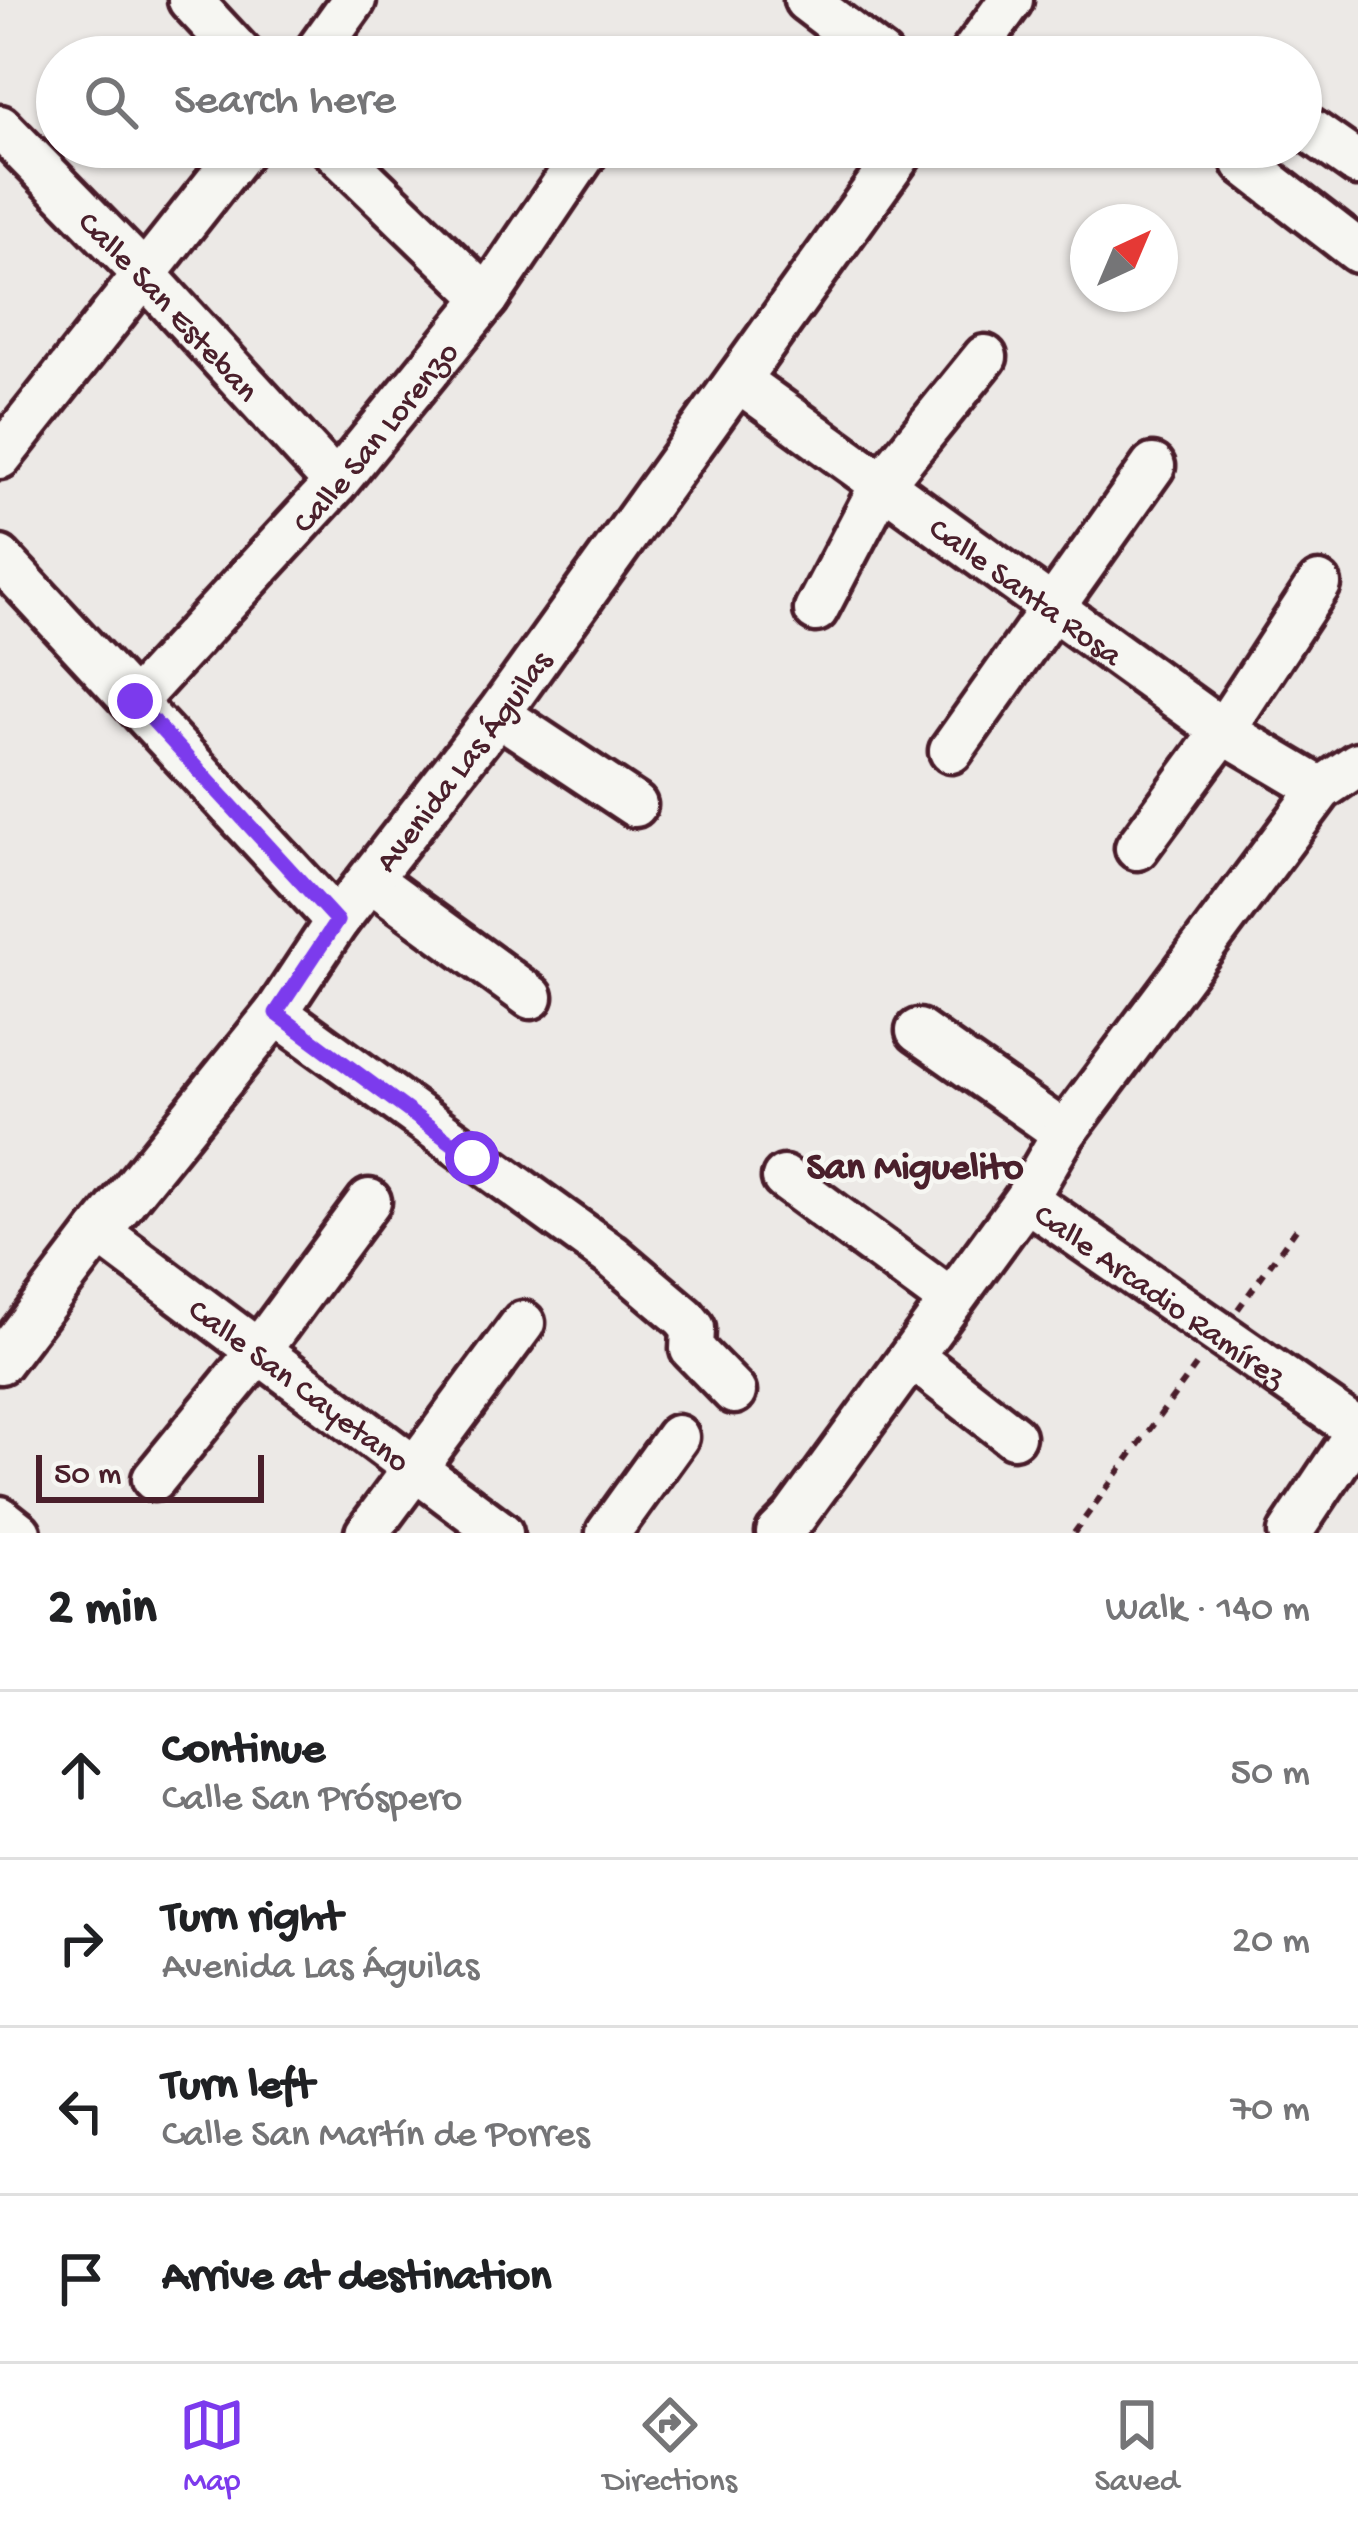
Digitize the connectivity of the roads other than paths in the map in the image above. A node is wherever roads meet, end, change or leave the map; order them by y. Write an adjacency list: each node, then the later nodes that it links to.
1 (190, 0): 5 (street)
2 (354, 0): 6 (street)
3 (806, 0): 7 (street)
4 (1010, 0): 8 (street)
5 (223, 36)
6 (328, 36)
7 (853, 36)
8 (985, 36)
9 (0, 127): 11 (street, Calle San Esteban)
10 (1322, 139): 12 (street)
11 (36, 164)
12 (1358, 164)
13 (40, 168): 20 (street, Calle San Esteban)
14 (227, 168): 20 (street)
15 (353, 168): 21 (street)
16 (575, 168): 21 (street, Calle San Lorenzo)
17 (890, 168): 23 (street, Avenida Las Águilas)
18 (1250, 168): 19 (street)
19 (1358, 251)
20 (144, 274): 24 (street); 26 (street, Calle San Esteban)
21 (487, 298): 26 (street, Calle San Lorenzo)
22 (985, 358): 27 (street)
23 (738, 380): 27 (street, Calle Santa Rosa); 33 (street, Avenida Las Águilas)
24 (0, 457)
25 (1153, 466): 30 (street)
26 (336, 483): 32 (street, Calle San Lorenzo)
27 (883, 484): 30 (street, Calle Santa Rosa); 31 (street)
28 (0, 558): 32 (street)
29 (1319, 584): 34 (street)
30 (1052, 609): 34 (street, Calle Santa Rosa); 35 (street)
31 (816, 610)
32 (135, 701): 41 (street)
33 (498, 714): 38 (street); 40 (street, Avenida Las Águilas)
34 (1223, 731): 37 (street, Calle Santa Rosa); 39 (street)
35 (950, 751)
36 (1358, 764): 37 (street)
37 (1322, 789): 45 (street)
38 (635, 805)
39 (1137, 848)
40 (370, 880): 41 (street, Avenida Las Águilas); 42 (street)
41 (337, 921): 43 (street, Avenida Las Águilas)
42 (531, 997)
43 (276, 1013): 49 (street, Avenida Las Águilas); 55 (street)
44 (918, 1031): 45 (street)
45 (1064, 1133): 47 (street)
46 (784, 1178): 50 (street)
47 (1026, 1199): 50 (street); 56 (street, Calle Arcadio Ramírez)
48 (369, 1202): 52 (street)
49 (99, 1232): 52 (street, Calle San Cayetano); 54 (street, Avenida Las Águilas)
50 (950, 1300): 53 (street)
51 (523, 1323): 59 (street)
52 (256, 1353): 59 (street, Calle San Cayetano); 60 (street)
53 (912, 1357): 57 (street); 62 (street)
54 (0, 1361)
55 (734, 1392)
56 (1358, 1430): 67 (street)
57 (1013, 1436)
58 (677, 1437): 66 (street)
59 (413, 1469): 64 (street); 65 (street, Calle San Cayetano)
60 (154, 1479)
61 (0, 1518): 63 (street)
62 (796, 1528)
63 (19, 1533)
64 (367, 1533)
65 (501, 1533)
66 (608, 1533)
67 (1290, 1533)

